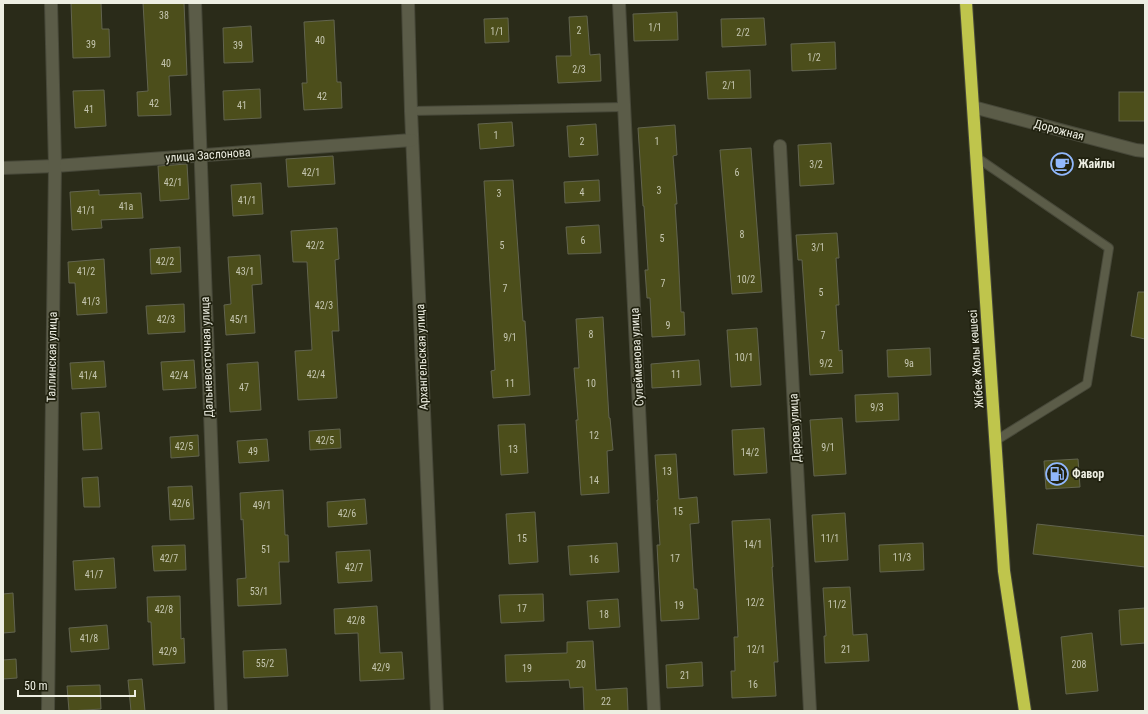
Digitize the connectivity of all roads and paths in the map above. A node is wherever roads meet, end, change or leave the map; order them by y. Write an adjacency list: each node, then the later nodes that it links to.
1 (51, 3): 14 (street, Таллинская улица)
2 (195, 3): 12 (street, Дальневосточная улица)
3 (408, 3): 8 (street, Архангельская улица)
4 (619, 3): 6 (street, Сулейменова улица)
5 (966, 3): 7 (highway, Жібек Жолы көшесі)
6 (624, 107): 8 (lane); 20 (street, Сулейменова улица)
7 (973, 107): 11 (street, Дорожная); 13 (highway, Жібек Жолы көшесі)
8 (411, 111): 9 (street, Архангельская улица)
9 (412, 140): 12 (street, улица Заслонова); 19 (street, Архангельская улица)
10 (780, 146): 21 (street, Дерова улица)
11 (1145, 151)
12 (200, 155): 14 (street, улица Заслонова); 18 (street, Дальневосточная улица)
13 (976, 157): 16 (highway, Жібек Жолы көшесі); 16 (lane)
14 (55, 166): 15 (street, улица Заслонова); 17 (street, Таллинская улица)
15 (3, 168)
16 (995, 441): 22 (highway, Жібек Жолы көшесі)
17 (48, 711)
18 (221, 711)
19 (437, 711)
20 (654, 711)
21 (810, 711)
22 (1025, 711)

